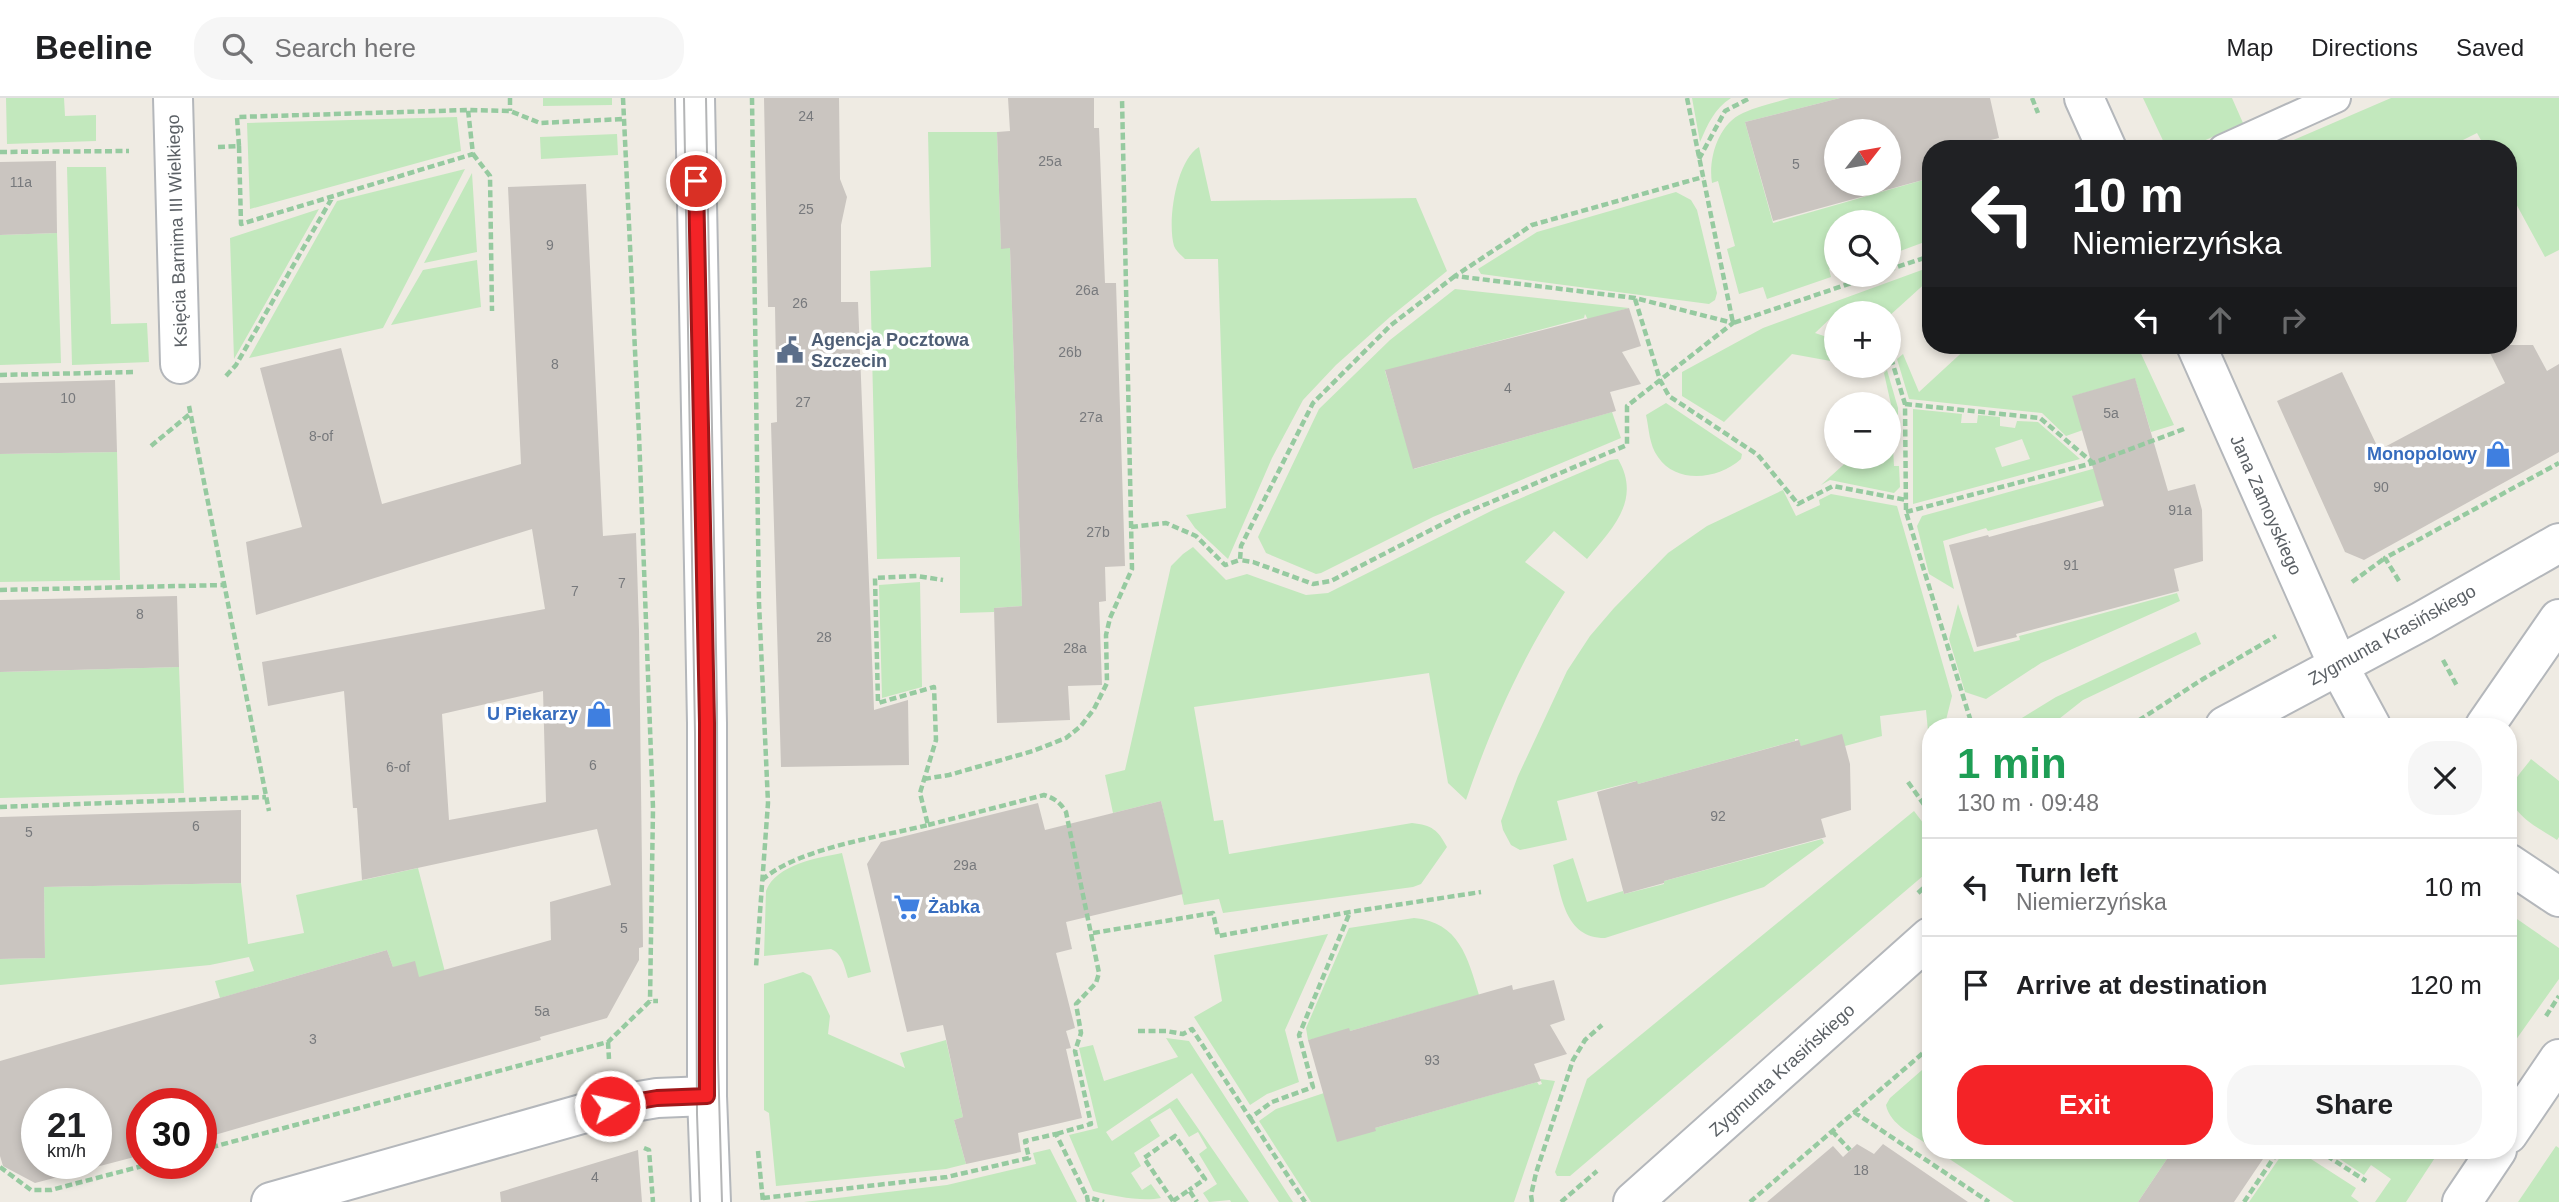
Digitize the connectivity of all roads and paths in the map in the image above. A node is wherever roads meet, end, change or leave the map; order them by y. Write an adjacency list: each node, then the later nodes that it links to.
1 (173, 98): 17 (street, Księcia Barnima III Wielkiego)
2 (510, 98): 12 (path)
3 (622, 98): 13 (path)
4 (695, 98): 84 (street)
5 (752, 98): 71 (path)
6 (1122, 98): 45 (path)
7 (1687, 98): 20 (path)
8 (1750, 98): 20 (path)
9 (2084, 98): 14 (street)
10 (2336, 98): 15 (lane)
11 (468, 110): 12 (path); 16 (path); 19 (path)
12 (510, 111): 13 (path)
13 (623, 119): 78 (path)
14 (2103, 140)
15 (2243, 140)
16 (239, 145): 17 (path); 22 (path)
17 (175, 150): 18 (path); 31 (street, Księcia Barnima III Wielkiego)
18 (0, 152)
19 (473, 154): 22 (path); 28 (path)
20 (1699, 159): 21 (path)
21 (1703, 177): 25 (path); 29 (path)
22 (333, 196): 35 (path)
23 (1922, 259): 24 (path)
24 (1901, 266)
25 (1455, 276): 27 (path); 48 (path)
26 (1840, 287): 29 (path)
27 (1635, 298): 29 (path); 34 (path)
28 (492, 311)
29 (1733, 323): 34 (path)
30 (2200, 354): 53 (street, Jana Zamoyskiego)
31 (181, 368): 32 (path); 38 (path)
32 (0, 375)
33 (1897, 378): 37 (path)
34 (1660, 380): 43 (path); 48 (path)
35 (218, 384)
36 (200, 404): 38 (path)
37 (1905, 404): 41 (path); 43 (path)
38 (191, 413): 40 (path); 51 (path)
39 (2190, 441): 41 (path)
40 (151, 446)
41 (2093, 463): 44 (path)
42 (2559, 463): 47 (path)
43 (1906, 500): 44 (path)
44 (1906, 512): 58 (path)
45 (1131, 527): 48 (path); 63 (path)
46 (2559, 543): 57 (street, Zygmunta Krasińskiego)
47 (2385, 558): 50 (path); 53 (path)
48 (1240, 560)
49 (943, 580): 63 (path)
50 (2399, 581)
51 (225, 585): 52 (path); 65 (path)
52 (0, 590)
53 (2312, 609): 56 (path); 57 (street, Jana Zamoyskiego)
54 (2559, 620): 62 (street)
55 (2272, 624): 56 (path)
56 (2277, 636): 59 (path)
57 (2338, 666): 60 (street, Zygmunta Krasińskiego); 61 (street, Jana Zamoyskiego)
58 (1970, 718)
59 (2142, 718)
60 (2240, 718)
61 (2367, 718)
62 (2491, 718)
63 (924, 779): 69 (path)
64 (1908, 782): 66 (path)
65 (266, 797): 67 (path); 68 (path)
66 (1922, 802)
67 (0, 807)
68 (269, 811)
69 (928, 825): 71 (path); 75 (path)
70 (2517, 869): 73 (street)
71 (762, 880): 77 (path)
72 (1481, 892): 74 (path)
73 (2559, 897)
74 (1350, 912): 75 (path); 86 (path)
75 (1093, 933): 89 (path)
76 (1922, 944): 115 (street, Zygmunta Krasińskiego)
77 (756, 974)
78 (650, 1001): 79 (path); 90 (path)
79 (658, 1001)
80 (1602, 1025): 114 (path)
81 (1138, 1031): 86 (path)
82 (1922, 1054): 85 (path)
83 (2559, 1059): 87 (street)
84 (707, 1096): 107 (street); 109 (street)
85 (1854, 1112): 88 (path); 93 (path)
86 (1250, 1118): 113 (path)
87 (2517, 1121)
88 (1832, 1131): 92 (path); 105 (path)
89 (1056, 1134): 102 (path); 104 (path)
90 (217, 1146)
91 (649, 1150): 108 (path)
92 (1850, 1150)
93 (1922, 1157)
94 (1924, 1159): 117 (path)
95 (2273, 1159): 118 (path)
96 (2332, 1159): 100 (path)
97 (2491, 1159): 119 (street)
98 (0, 1167): 99 (path)
99 (126, 1170)
100 (2366, 1181)
101 (1189, 1189): 106 (path); 106 (path); 112 (path)
102 (783, 1196): 103 (path); 110 (path)
103 (763, 1198)
104 (1087, 1200): 111 (path)
105 (1758, 1200): 116 (path)
106 (1173, 1201)
107 (271, 1202)
108 (653, 1202)
109 (711, 1202)
110 (789, 1202)
111 (1104, 1202)
112 (1197, 1202)
113 (1305, 1202)
114 (1532, 1202)
115 (1633, 1202)
116 (1750, 1202)
117 (1989, 1202)
118 (2244, 1202)
119 (2462, 1202)

